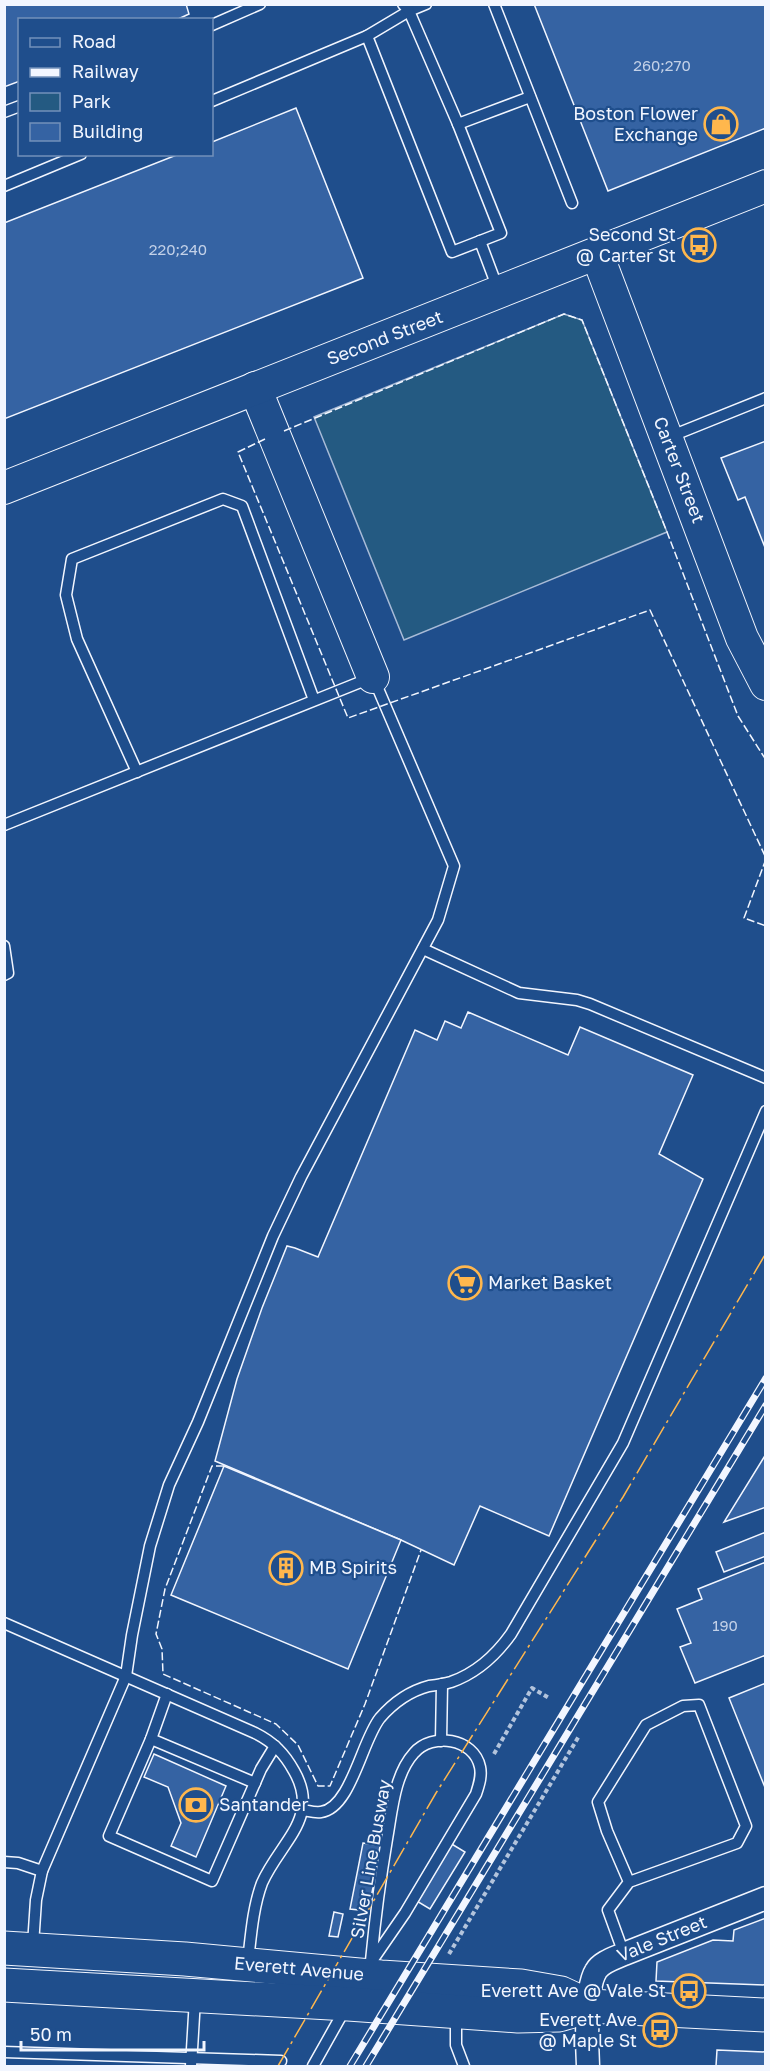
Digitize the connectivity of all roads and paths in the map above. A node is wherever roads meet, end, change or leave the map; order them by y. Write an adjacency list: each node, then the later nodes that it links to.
1 (261, 4): 5 (lane)
2 (426, 4): 4 (lane)
3 (494, 4): 7 (lane)
4 (406, 8): 6 (lane); 9 (lane)
5 (213, 25)
6 (367, 36): 8 (lane); 14 (lane)
7 (530, 97): 9 (lane); 13 (lane)
8 (213, 101)
9 (458, 124): 14 (lane)
10 (76, 156): 11 (lane)
11 (4, 186)
12 (765, 186): 15 (main road, Second Street)
13 (572, 203)
14 (480, 242): 16 (lane)
15 (597, 254): 16 (main road, Second Street); 19 (main road, Carter Street)
16 (500, 293): 17 (main road, Second Street)
17 (255, 388): 20 (main road, Second Street); 21 (main road)
18 (765, 398): 19 (lane)
19 (666, 438): 22 (main road, Carter Street)
20 (4, 488)
21 (373, 677): 23 (lane); 27 (lane)
22 (765, 684)
23 (314, 700): 24 (lane); 24 (lane)
24 (137, 771): 25 (lane)
25 (4, 825)
26 (4, 946): 28 (lane)
27 (423, 948): 29 (lane); 32 (lane)
28 (6, 976)
29 (765, 1077)
30 (765, 1111): 33 (lane)
31 (4, 1623): 32 (lane)
32 (126, 1676): 34 (lane); 44 (lane)
33 (442, 1684): 38 (lane); 42 (lane)
34 (167, 1694): 37 (lane); 39 (lane)
35 (549, 1698): 40 (path)
36 (579, 1737): 49 (path)
37 (151, 1739): 41 (lane); 41 (lane)
38 (441, 1741): 51 (lane, Silver Line Busway); 51 (lane)
39 (275, 1746): 41 (lane); 42 (lane)
40 (495, 1763)
41 (255, 1783)
42 (303, 1809): 50 (lane)
43 (4, 1862): 44 (lane)
44 (42, 1871): 47 (lane)
45 (629, 1882): 45 (lane); 48 (lane)
46 (765, 1898): 48 (street, Vale Street)
47 (19, 1949): 50 (main road, Everett Avenue)
48 (624, 1954): 54 (street, Vale Street)
49 (446, 1959)
50 (248, 1965): 51 (main road, Everett Avenue)
51 (359, 1984): 53 (main road, Everett Avenue); 54 (main road, Everett Avenue); 55 (main road, Everett Avenue); 60 (lane)
52 (4, 1985): 53 (main road, Everett Avenue)
53 (195, 1995): 59 (lane)
54 (589, 2006): 55 (main road, Everett Avenue); 56 (main road, Everett Avenue); 62 (street, Vale Street)
55 (458, 2007): 61 (lane)
56 (765, 2015)
57 (4, 2052): 59 (lane)
58 (281, 2061): 59 (lane)
59 (191, 2062)
60 (313, 2067)
61 (464, 2067)
62 (588, 2067)

